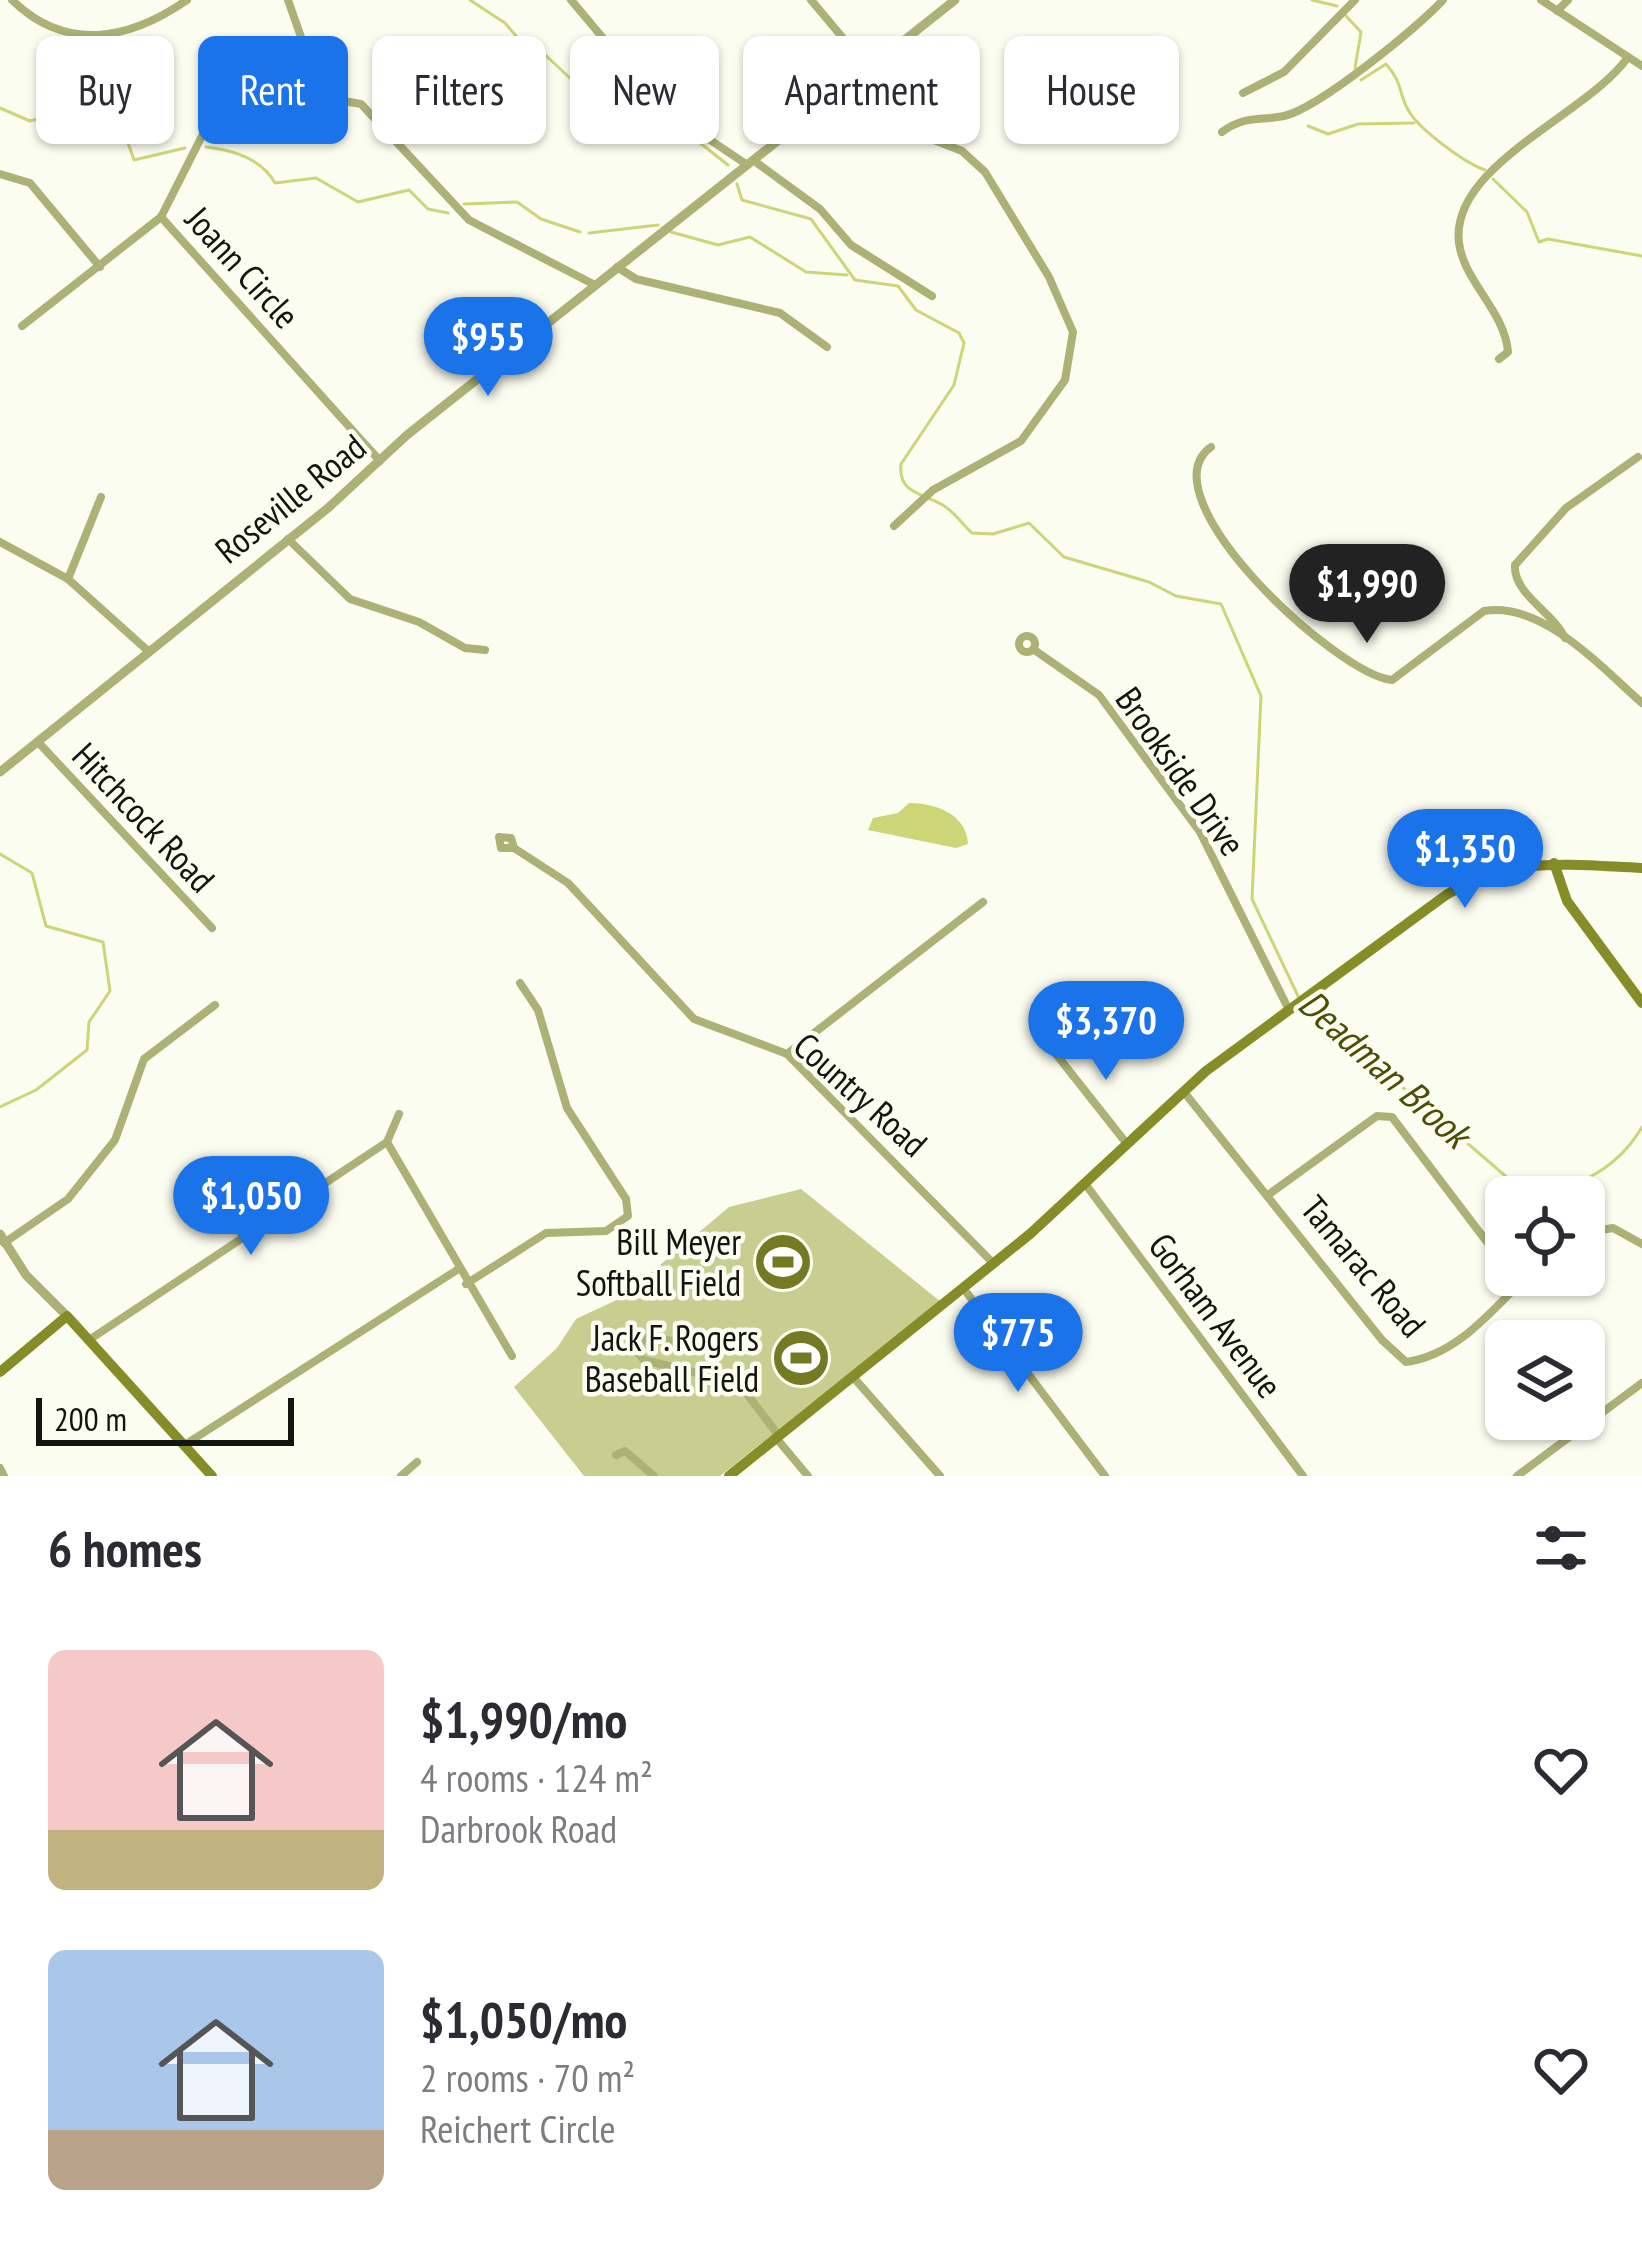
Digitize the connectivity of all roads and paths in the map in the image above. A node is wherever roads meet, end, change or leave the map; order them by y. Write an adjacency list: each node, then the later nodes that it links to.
1 (11, 0): 2 (street)
2 (187, 0)
3 (288, 0): 12 (street)
4 (572, 0): 23 (street)
5 (811, 0): 13 (street)
6 (955, 0): 14 (street, Roseville Road)
7 (1355, 0): 17 (street)
8 (1443, 0): 19 (street)
9 (1541, 0): 11 (street)
10 (1568, 0): 11 (street)
11 (1557, 10): 15 (street)
12 (302, 36)
13 (841, 36)
14 (911, 36)
15 (1628, 57): 16 (street); 32 (street)
16 (1642, 66)
17 (1243, 93)
18 (348, 102): 28 (street, Joann Circle)
19 (1222, 131)
20 (201, 144): 25 (street, Joann Circle)
21 (772, 144): 23 (street, Roseville Road)
22 (945, 144): 37 (street)
23 (749, 161): 27 (street, Roseville Road); 29 (street)
24 (0, 175): 26 (street)
25 (161, 217): 26 (street); 35 (street, Joann Circle)
26 (100, 267): 30 (street)
27 (617, 267): 28 (street, Roseville Road); 31 (street)
28 (595, 285): 35 (street, Roseville Road)
29 (932, 296)
30 (22, 326)
31 (827, 347)
32 (1499, 359)
33 (1211, 446): 41 (street)
34 (1637, 457): 41 (street)
35 (380, 461): 38 (street, Roseville Road)
36 (101, 496): 40 (street)
37 (894, 526)
38 (286, 538): 43 (street, Roseville Road); 44 (street)
39 (0, 542): 40 (street)
40 (68, 579): 43 (street)
41 (1566, 639): 45 (street)
42 (1033, 649): 56 (street, Brookside Drive)
43 (147, 650): 46 (street, Roseville Road)
44 (485, 650)
45 (1642, 703)
46 (38, 742): 47 (street, Roseville Road); 52 (street, Hitchcock Road)
47 (0, 772)
48 (514, 848): 58 (street, Country Road)
49 (1554, 862): 50 (main road); 54 (main road); 56 (main road)
50 (1642, 868)
51 (983, 902): 58 (street)
52 (212, 928)
53 (520, 983): 71 (street)
54 (1642, 1003)
55 (215, 1005): 66 (street)
56 (1298, 1005): 59 (main road)
57 (1052, 1049): 62 (street)
58 (787, 1054): 69 (street, Country Road)
59 (1183, 1091): 62 (main road); 64 (street, Tamarac Road)
60 (399, 1114): 61 (street)
61 (387, 1142): 70 (street); 75 (street)
62 (1127, 1144): 63 (main road)
63 (1086, 1185): 69 (main road); 92 (street, Gorham Avenue)
64 (1268, 1195): 67 (street); 73 (street, Tamarac Road)
65 (1605, 1229): 68 (street)
66 (2, 1239): 74 (street)
67 (1485, 1239)
68 (1642, 1244)
69 (994, 1264): 72 (main road)
70 (457, 1270): 71 (street); 82 (street)
71 (466, 1284): 76 (street)
72 (964, 1289): 79 (main road); 91 (street)
73 (1501, 1296)
74 (67, 1316): 75 (main road); 77 (main road)
75 (92, 1338): 82 (main road)
76 (512, 1356)
77 (0, 1372)
78 (710, 1376): 78 (street); 81 (street)
79 (854, 1378): 81 (main road); 90 (street)
80 (1642, 1383): 93 (street)
81 (778, 1438): 88 (main road); 89 (street)
82 (186, 1444): 85 (main road)
83 (616, 1455): 87 (street)
84 (417, 1462): 86 (street)
85 (212, 1476)
86 (401, 1476)
87 (654, 1476)
88 (729, 1476)
89 (808, 1476)
90 (940, 1476)
91 (1106, 1476)
92 (1303, 1476)
93 (1517, 1476)

